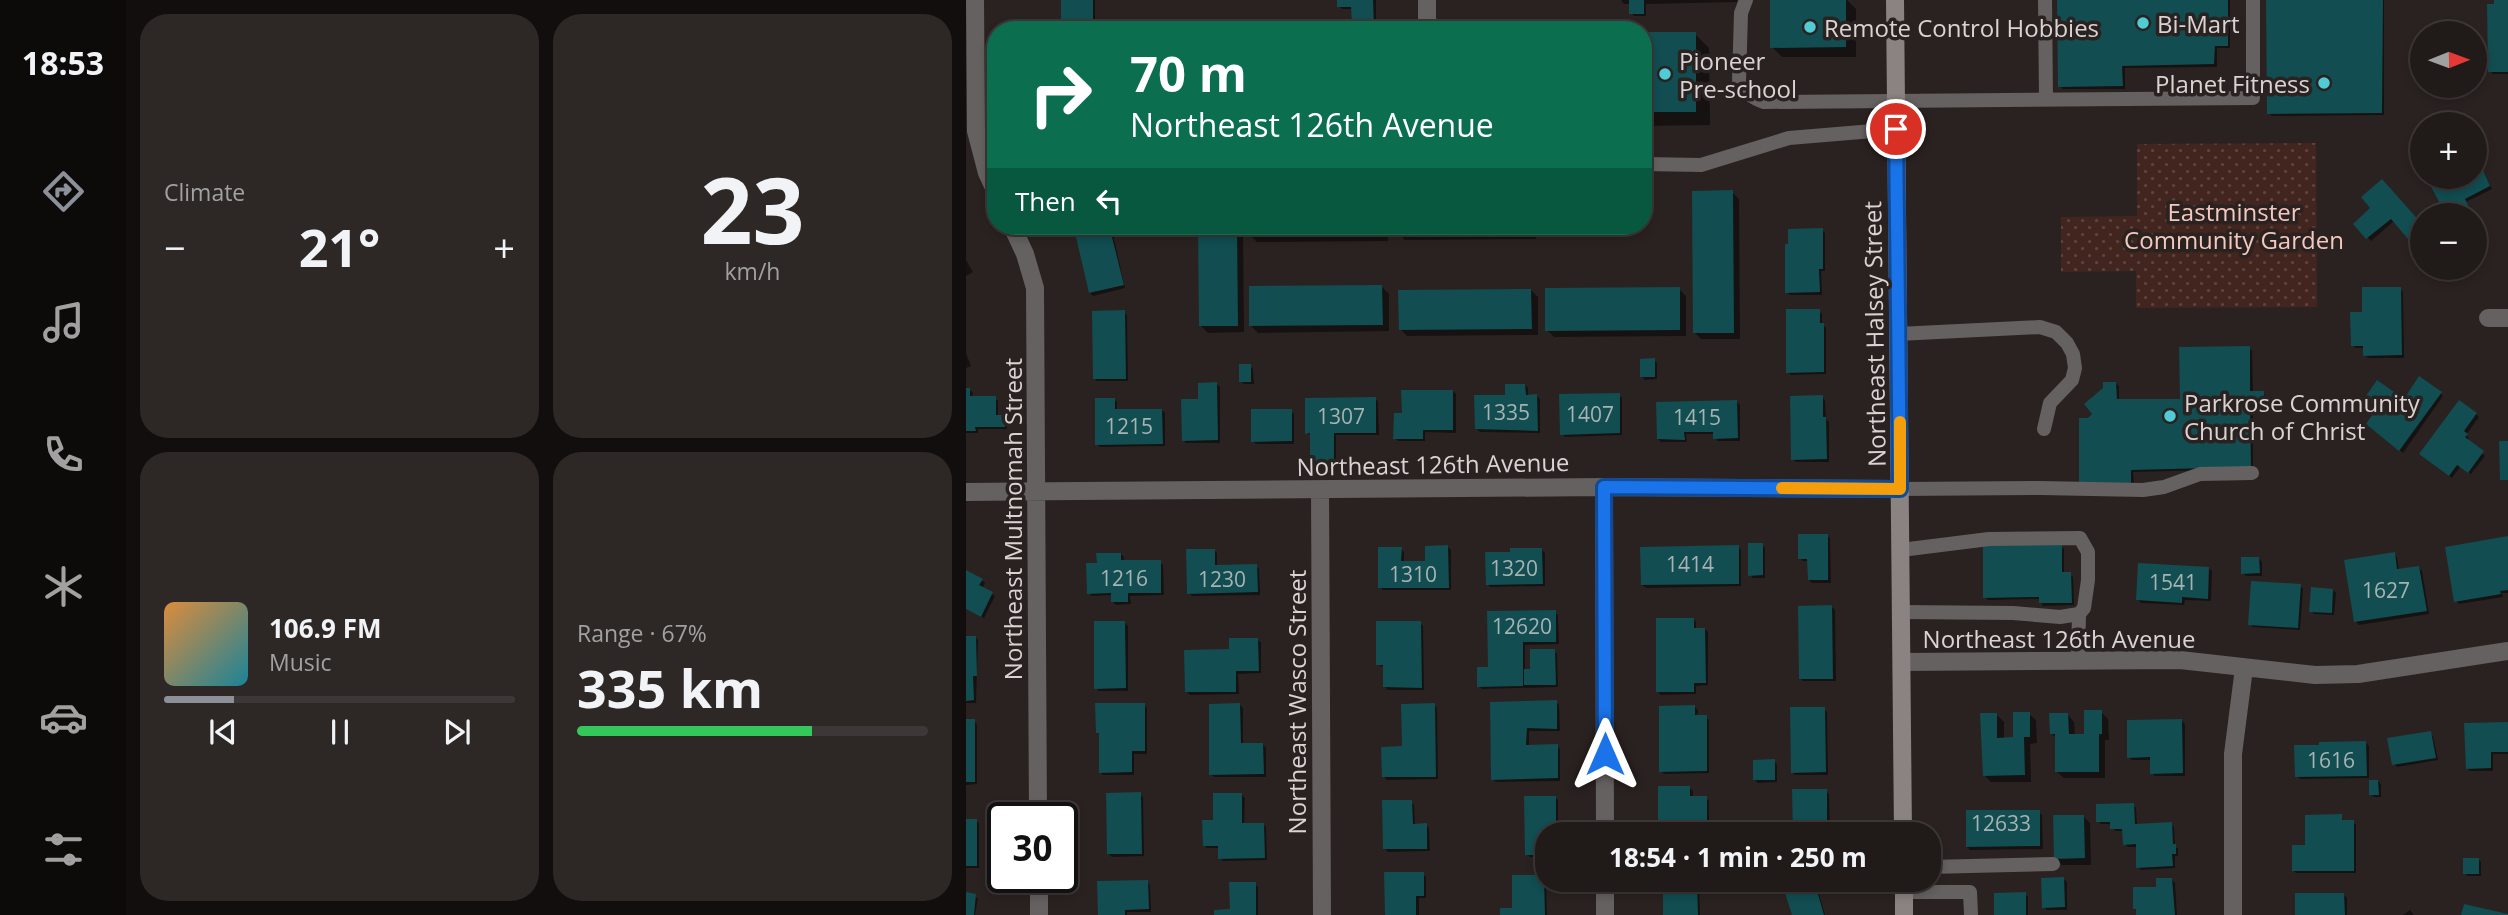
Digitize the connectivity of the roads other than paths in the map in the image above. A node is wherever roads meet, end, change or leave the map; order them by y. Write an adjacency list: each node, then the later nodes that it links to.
1 (975, 0): 12 (street)
2 (1427, 0): 7 (street)
3 (1746, 0): 9 (lane)
4 (1895, 0): 9 (main road, Northeast Halsey Street)
5 (2045, 0): 8 (lane)
6 (2253, 0): 8 (lane)
7 (1428, 21)
8 (2046, 99): 9 (lane)
9 (1896, 100): 10 (main road, Northeast Halsey Street)
10 (1896, 129): 11 (lane); 16 (main road, Northeast Halsey Street)
11 (1652, 164)
12 (987, 173)
13 (1016, 235): 23 (street, Northeast Multnomah Street)
14 (2488, 318): 15 (street)
15 (2508, 318)
16 (1898, 334): 17 (lane); 20 (main road, Northeast Halsey Street)
17 (2044, 429)
18 (2252, 472): 20 (lane)
19 (1604, 487): 20 (street, Northeast 126th Avenue); 21 (street, Northeast 126th Avenue); 32 (street)
20 (1900, 489): 24 (main road, Northeast Halsey Street)
21 (1320, 490): 23 (street, Northeast 126th Avenue); 41 (street, Northeast Wasco Street)
22 (966, 492): 23 (street, Northeast 126th Avenue)
23 (1036, 492): 31 (street, Northeast Multnomah Street)
24 (1901, 550): 25 (main road, Northeast Halsey Street); 26 (lane)
25 (1901, 612): 26 (lane); 29 (main road, Northeast Halsey Street)
26 (2079, 614): 28 (lane)
27 (2508, 651): 30 (street, Northeast 126th Avenue)
28 (2078, 660): 29 (street, Northeast 126th Avenue); 30 (street, Northeast 126th Avenue)
29 (1902, 662): 33 (main road, Northeast Halsey Street)
30 (2244, 668): 45 (street)
31 (1038, 802)
32 (1605, 822)
33 (1903, 822)
34 (2053, 864): 35 (lane)
35 (1941, 867)
36 (1941, 889): 44 (lane)
37 (1605, 892): 42 (street)
38 (1904, 892): 43 (main road)
39 (1039, 893): 40 (street)
40 (1039, 915)
41 (1322, 915)
42 (1605, 915)
43 (1904, 915)
44 (1971, 915)
45 (2233, 915)

